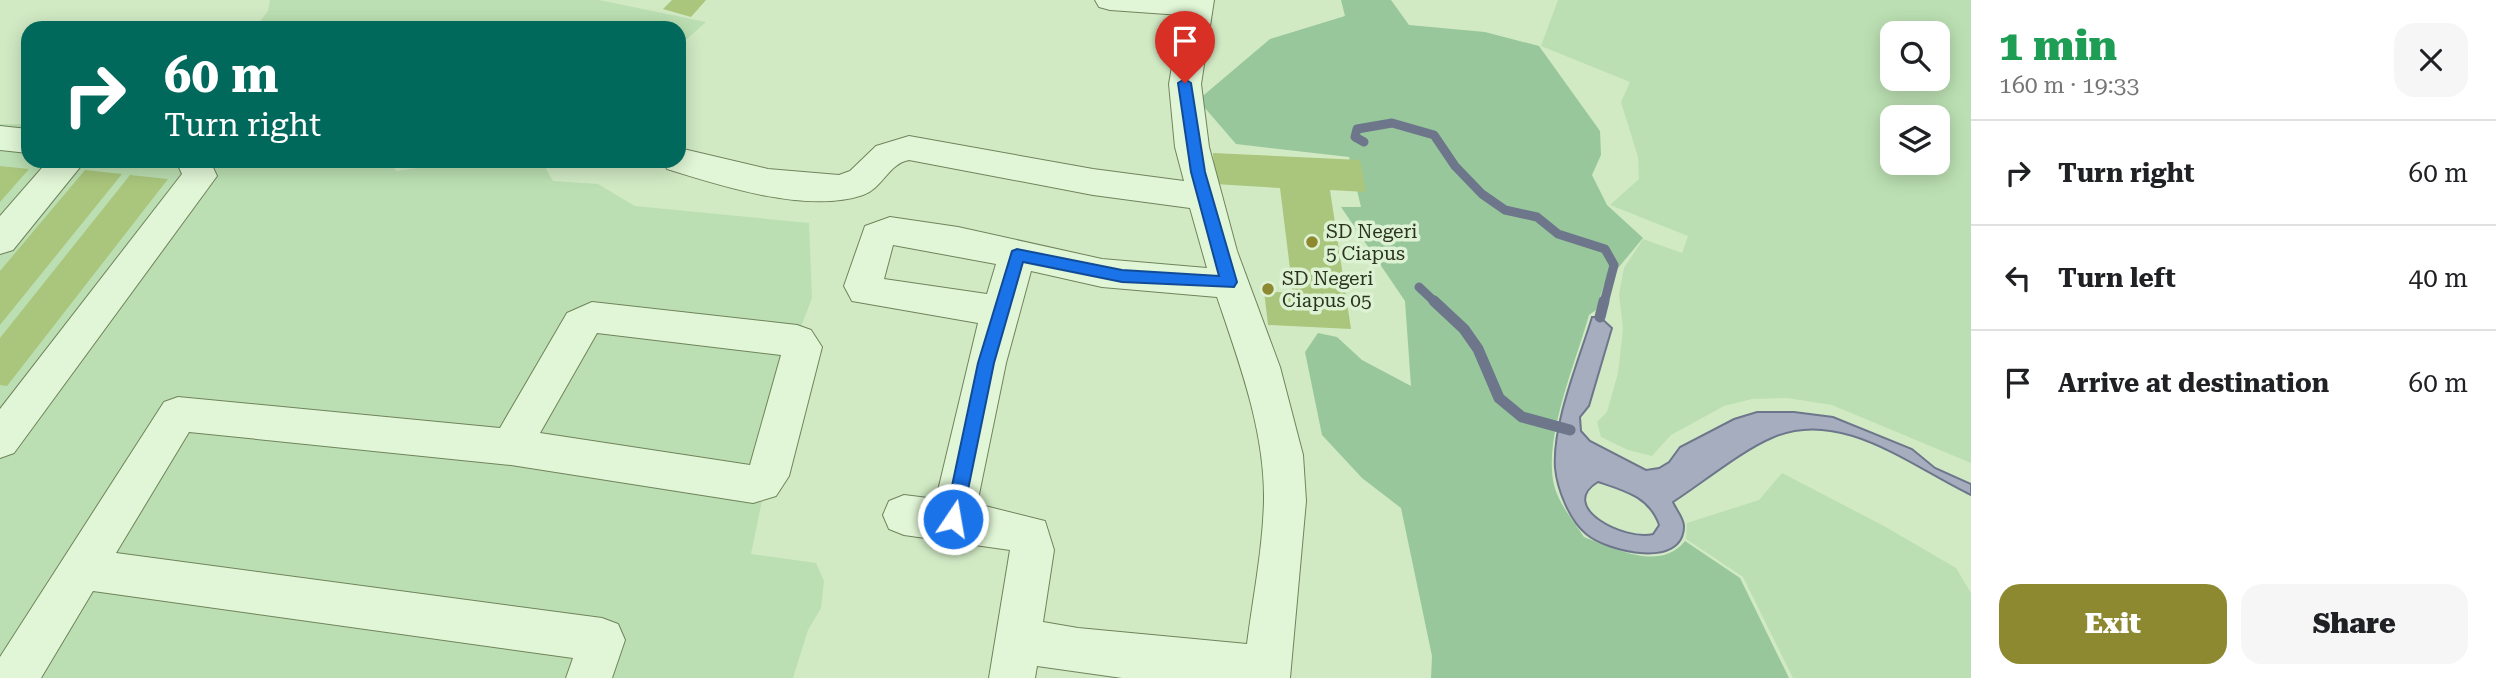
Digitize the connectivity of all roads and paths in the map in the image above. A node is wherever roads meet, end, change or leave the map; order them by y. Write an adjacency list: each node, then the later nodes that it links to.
1 (1110, 0): 2 (street)
2 (1199, 2): 8 (street)
3 (0, 138): 4 (street)
4 (21, 140)
5 (686, 162): 8 (street)
6 (62, 168): 9 (street)
7 (196, 168): 13 (street)
8 (1203, 197): 11 (street)
9 (0, 240)
10 (1017, 255): 11 (street); 12 (street); 12 (street)
11 (1229, 282): 19 (street)
12 (999, 311): 16 (street)
13 (0, 440)
14 (511, 447): 14 (street); 17 (street)
15 (904, 515): 16 (street)
16 (953, 519): 18 (street)
17 (82, 569): 20 (street); 21 (street)
18 (1015, 659): 19 (street)
19 (1267, 673)
20 (14, 678)
21 (589, 678)

